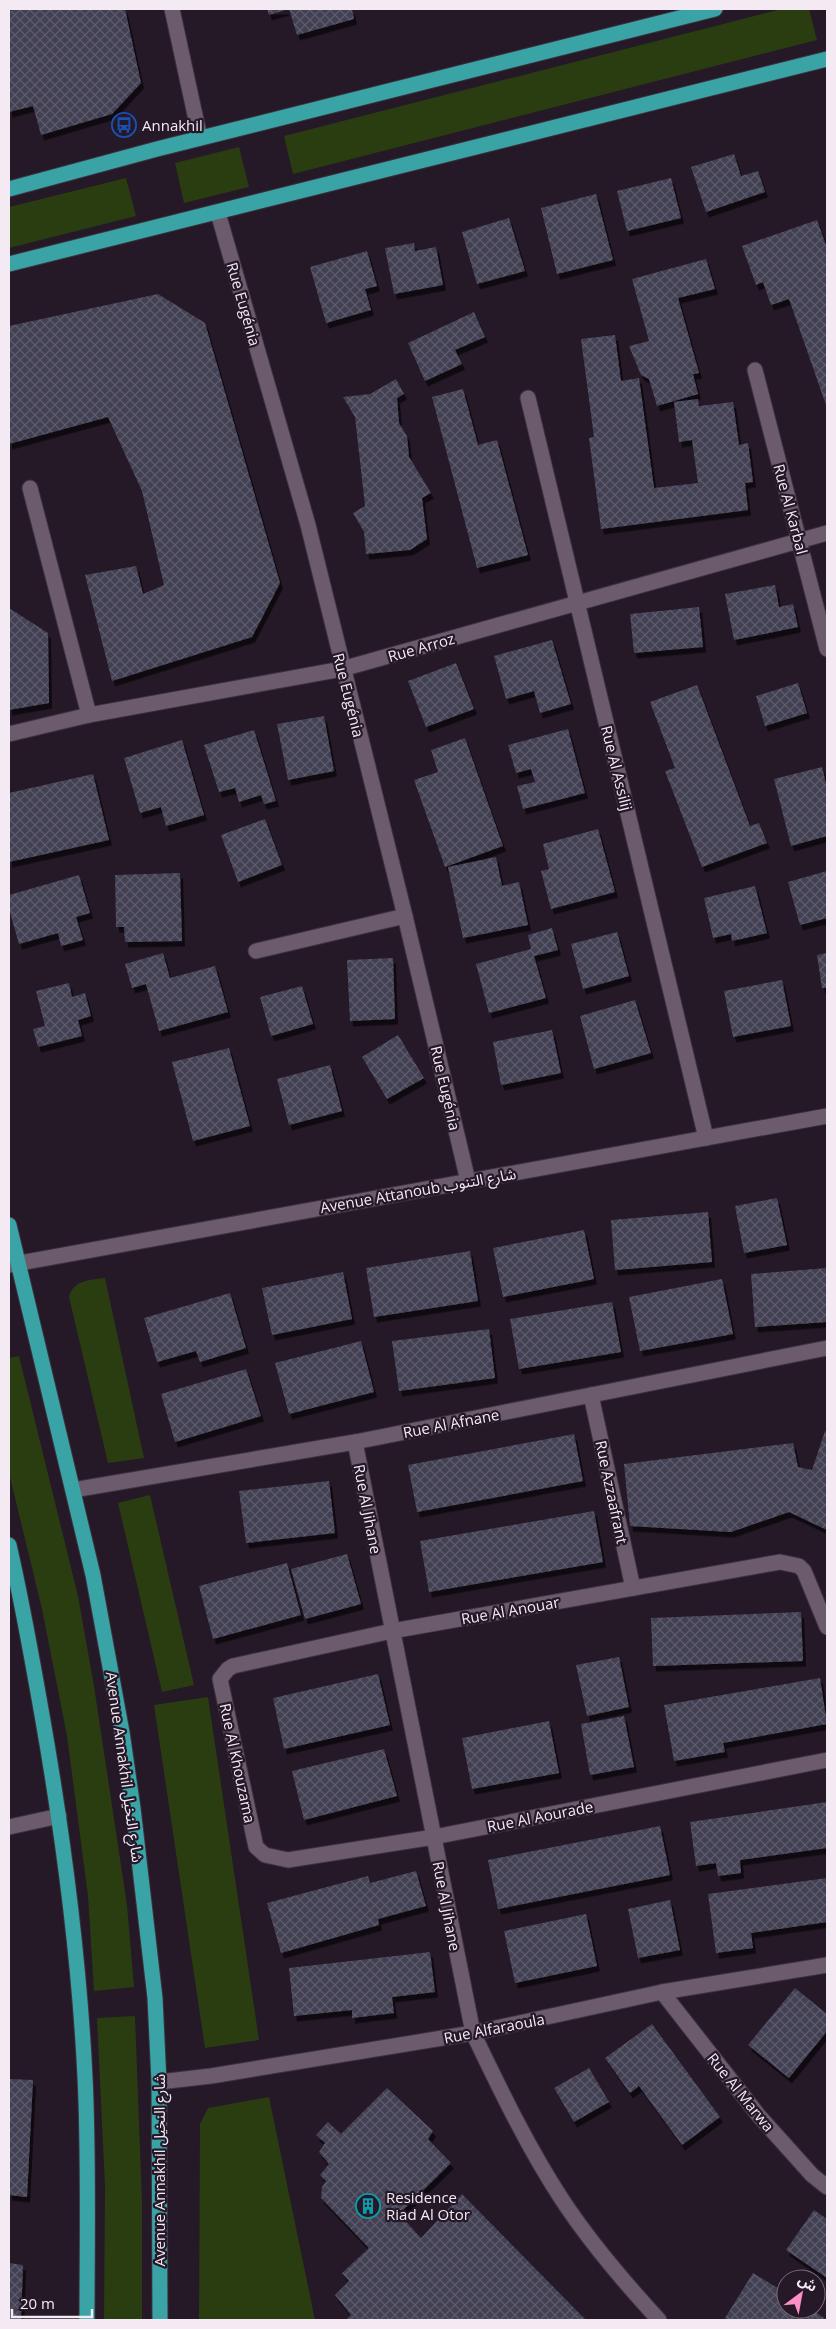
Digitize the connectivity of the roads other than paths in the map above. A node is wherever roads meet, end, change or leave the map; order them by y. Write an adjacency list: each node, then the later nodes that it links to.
1 (172, 9): 4 (street)
2 (715, 9): 4 (main road)
3 (827, 59): 6 (main road)
4 (200, 138): 5 (main road)
5 (9, 189)
6 (218, 213): 7 (main road); 15 (street, Rue Eugénia)
7 (9, 264)
8 (755, 370): 12 (street, Rue Al Karbal)
9 (528, 398): 13 (street, Rue Al Assilij)
10 (30, 488): 16 (street)
11 (827, 533): 12 (street, Rue Arroz)
12 (799, 539): 13 (street, Rue Arroz); 14 (street, Rue Al Karbal)
13 (578, 602): 15 (street, Rue Arroz); 21 (street, Rue Al Assilij)
14 (827, 649)
15 (342, 669): 16 (street, Rue Arroz); 18 (street, Rue Eugénia)
16 (89, 716): 17 (street, Rue Arroz)
17 (9, 734)
18 (405, 916): 19 (street); 22 (street, Rue Eugénia)
19 (256, 951)
20 (827, 1116): 21 (street, Avenue Attanoub شارع التنوب)
21 (706, 1138): 22 (street, Avenue Attanoub شارع التنوب)
22 (468, 1180): 24 (street, Avenue Attanoub شارع التنوب)
23 (9, 1225): 24 (main road, Avenue Annakhil شارع النخيل)
24 (14, 1264): 28 (main road, Avenue Annakhil شارع النخيل)
25 (827, 1348): 26 (street, Rue Al Afnane)
26 (591, 1395): 27 (street, Rue Al Afnane); 30 (street, Rue Azzaafrant)
27 (355, 1442): 28 (street, Rue Al Afnane); 32 (street, Rue Al Jihane)
28 (73, 1490): 42 (main road, Avenue Annakhil شارع النخيل)
29 (9, 1545): 35 (main road)
30 (633, 1588): 31 (street, Rue Al Anouar); 32 (street, Rue Al Anouar)
31 (827, 1628)
32 (392, 1631): 33 (street, Rue Al Anouar); 37 (street, Rue Al Jihane)
33 (220, 1679): 38 (street, Rue Al Khouzama)
34 (827, 1760): 37 (street, Rue Al Aourade)
35 (60, 1816): 36 (street); 44 (main road)
36 (9, 1826)
37 (434, 1837): 38 (street, Rue Al Aourade); 41 (street, Rue Al Jihane)
38 (256, 1847)
39 (827, 1965): 40 (street, Rue Alfaraoula)
40 (662, 1992): 41 (street, Rue Alfaraoula); 43 (street, Rue Al Marwa)
41 (472, 2033): 42 (street, Rue Alfaraoula); 46 (street, Rue Al Jihane)
42 (159, 2082): 45 (main road, Avenue Annakhil شارع النخيل)
43 (827, 2187)
44 (87, 2320)
45 (160, 2320)
46 (659, 2320)

